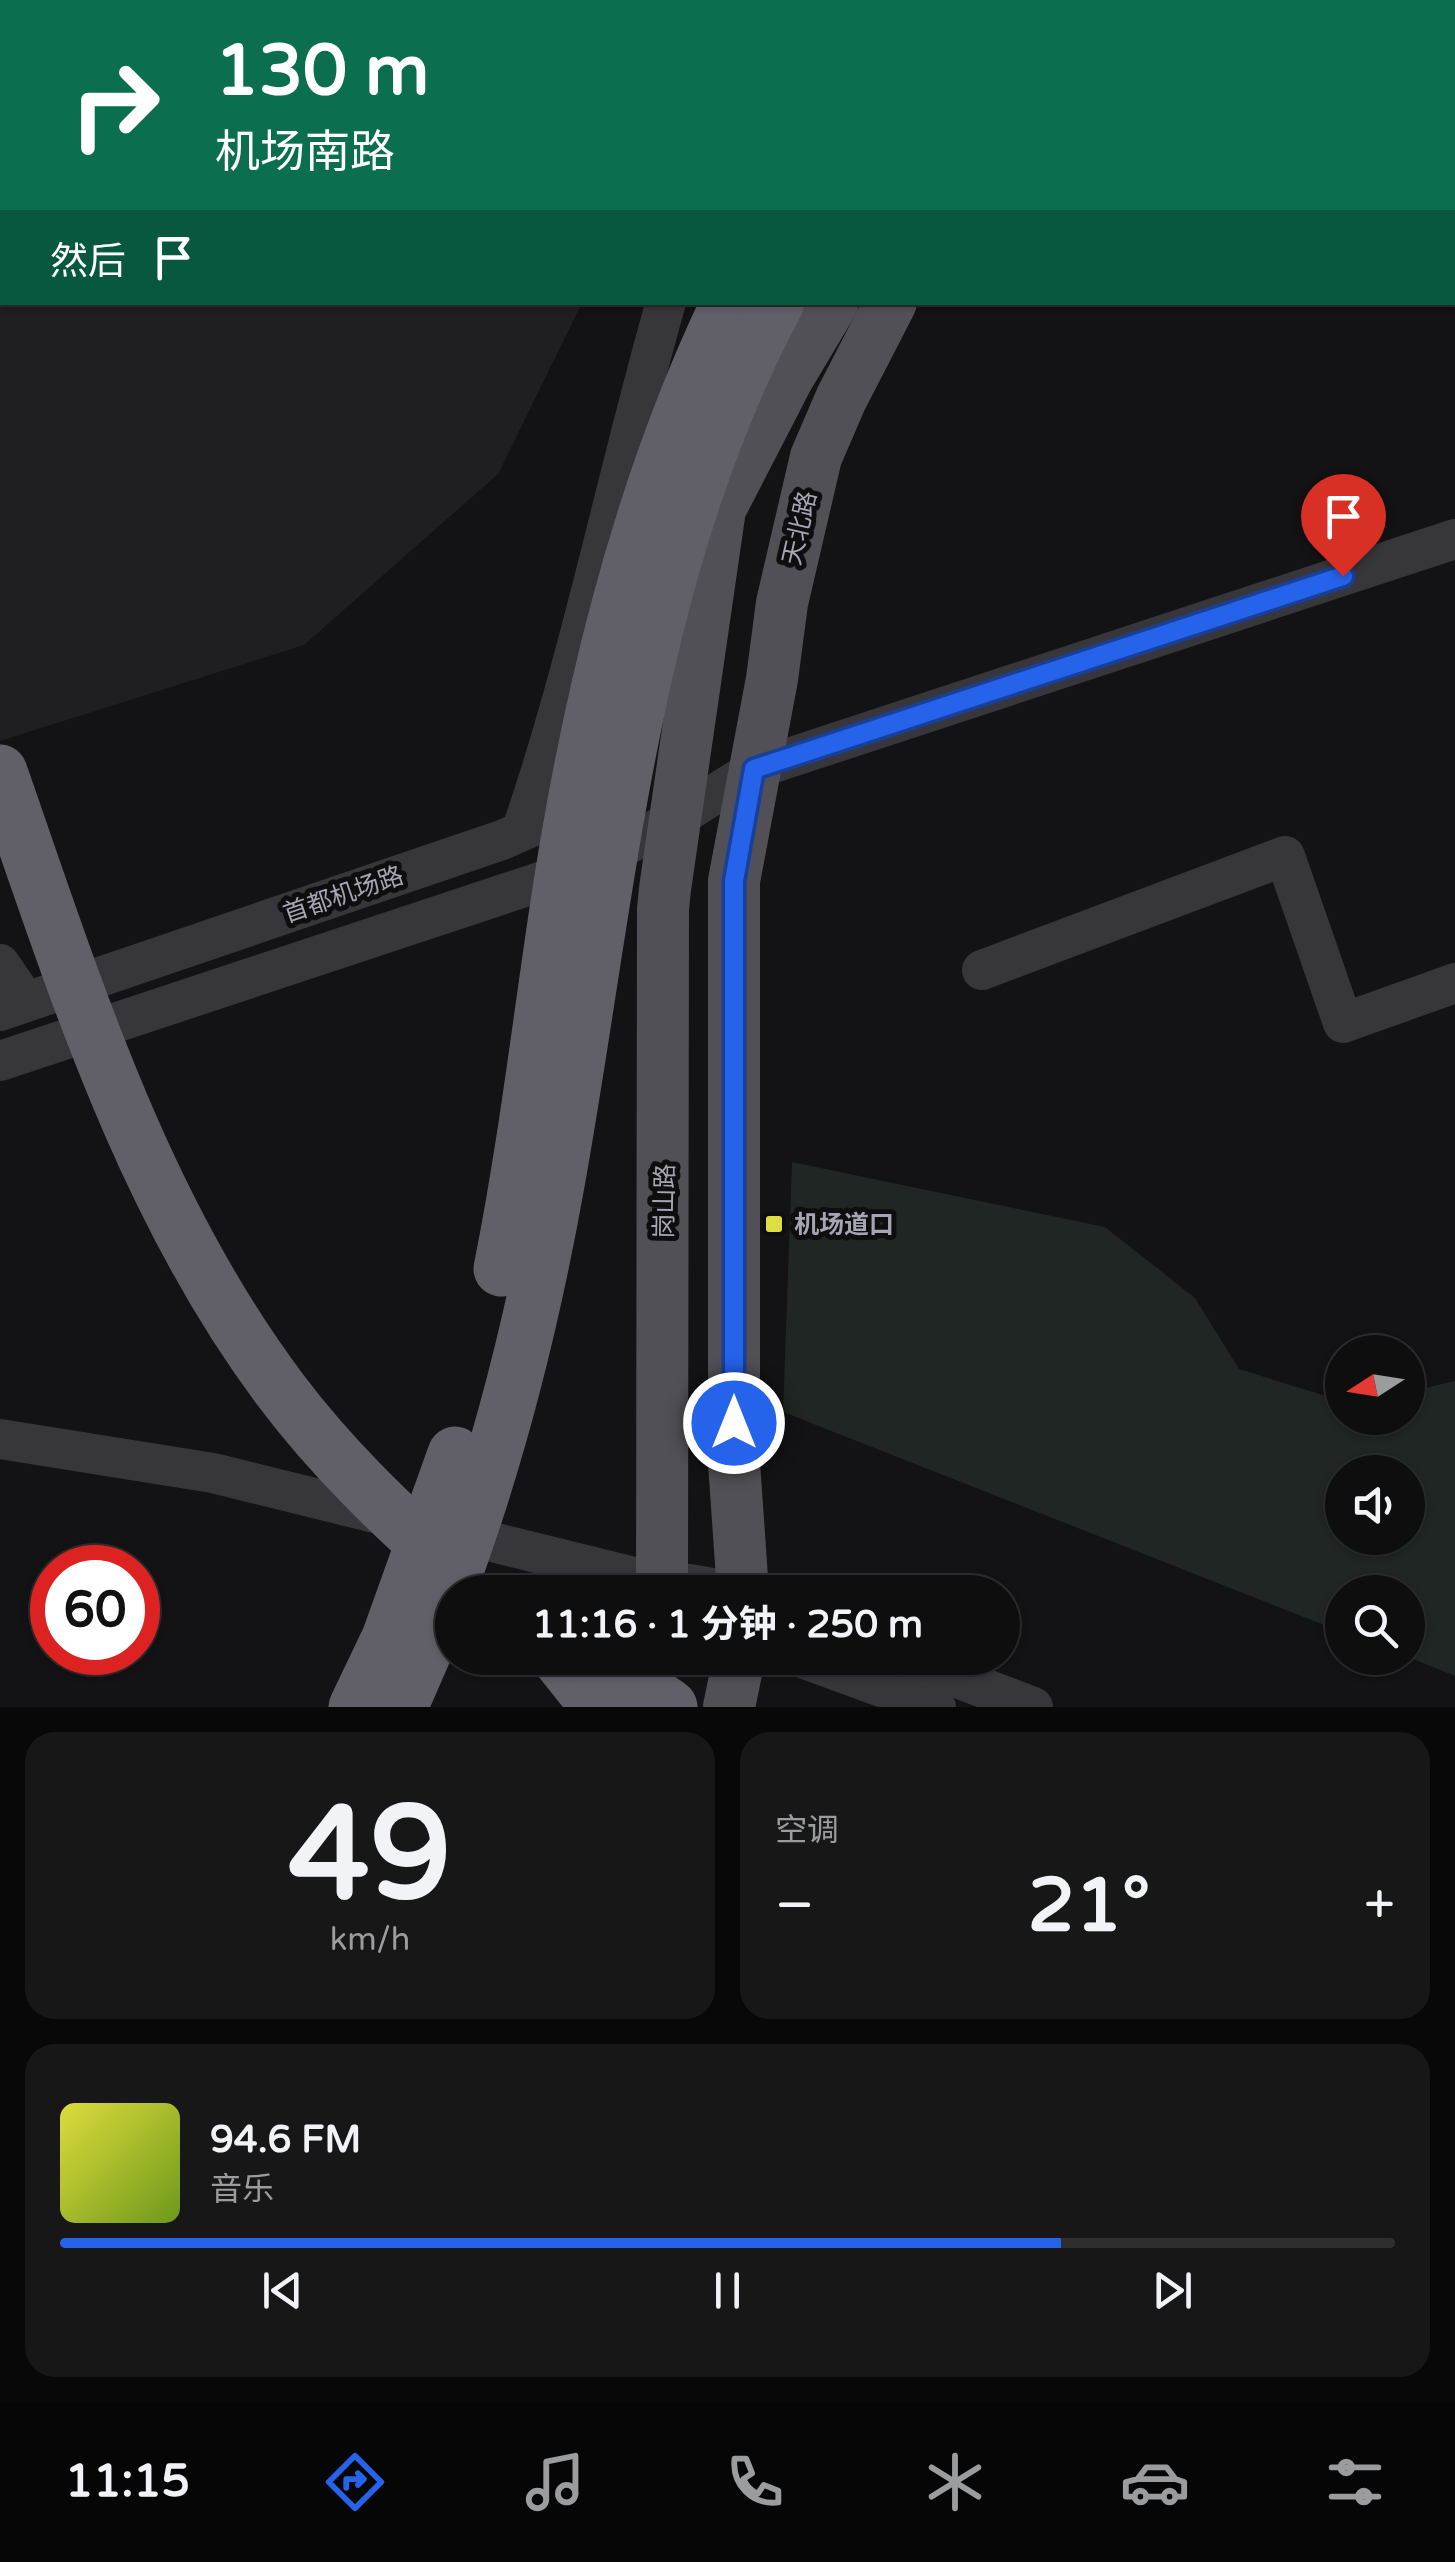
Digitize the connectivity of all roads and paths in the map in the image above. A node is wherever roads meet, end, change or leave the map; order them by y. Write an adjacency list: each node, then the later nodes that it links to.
1 (665, 305): 13 (street)
2 (731, 305): 30 (highway, bridge)
3 (732, 305): 7 (main road)
4 (775, 305): 31 (highway, bridge)
5 (830, 305): 7 (main road)
6 (889, 305): 10 (main road, 天北路)
7 (720, 509): 9 (main road)
8 (1455, 540): 10 (street)
9 (682, 764): 10 (street); 12 (main road, 岗山路); 13 (street, 首都机场路)
10 (754, 769): 12 (street, 首都机场路); 23 (main road)
11 (0, 772): 20 (highway, bridge)
12 (675, 820): 18 (street, 首都机场路); 22 (main road, 岗山路)
13 (522, 829): 17 (street, 首都机场路)
14 (0, 964): 17 (street)
15 (982, 970): 16 (street)
16 (1455, 984)
17 (13, 1007)
18 (0, 1061)
19 (0, 1439): 21 (street)
20 (460, 1575)
21 (607, 1575)
22 (665, 1575)
23 (741, 1575)
24 (573, 1675): 32 (highway)
25 (623, 1675): 34 (highway, bridge)
26 (650, 1675): 33 (main road)
27 (736, 1675): 35 (main road)
28 (848, 1675): 36 (street)
29 (949, 1675): 37 (street)
30 (356, 1707)
31 (400, 1707)
32 (598, 1707)
33 (642, 1707)
34 (670, 1707)
35 (729, 1707)
36 (936, 1707)
37 (1032, 1707)

